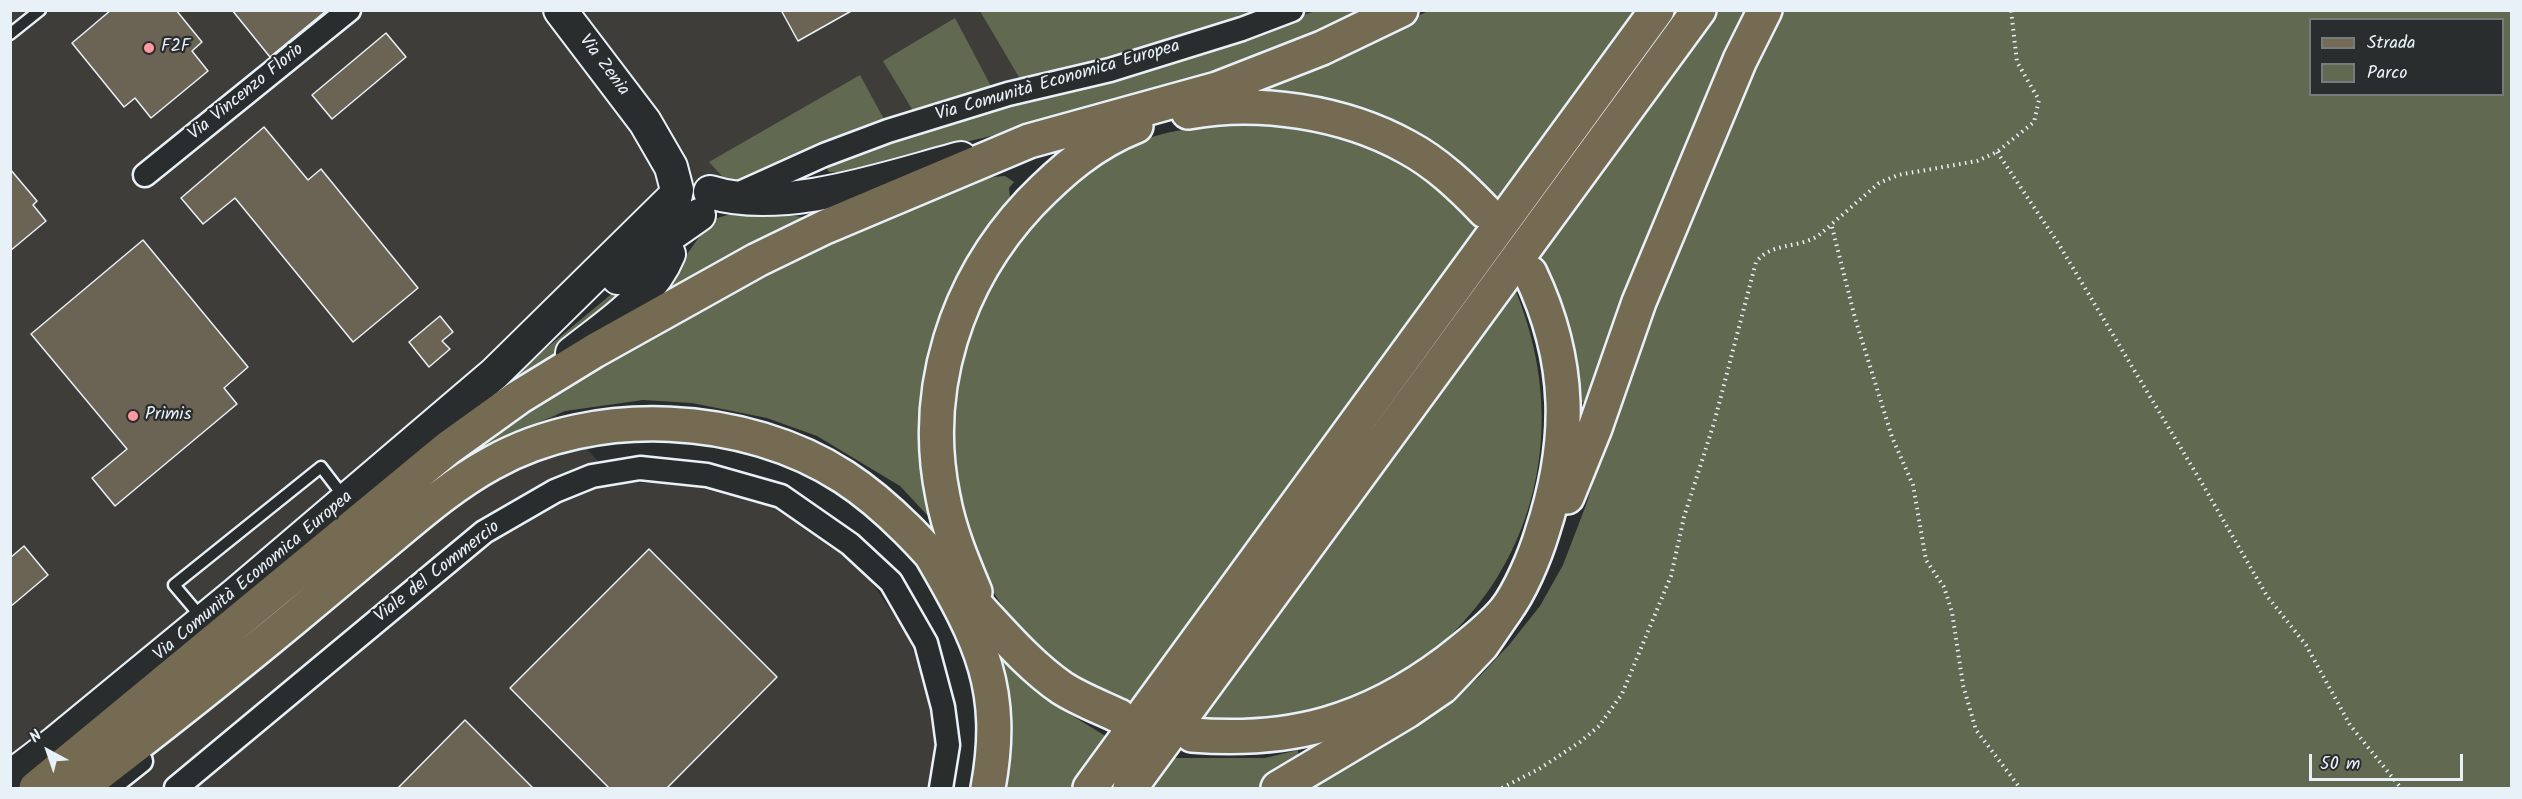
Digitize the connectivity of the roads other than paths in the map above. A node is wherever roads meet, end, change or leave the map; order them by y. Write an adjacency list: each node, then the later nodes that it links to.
1 (39, 10): 9 (lane)
2 (348, 10): 16 (street, Via Vincenzo Florio)
3 (560, 10): 18 (street, Via Zenia)
4 (1292, 10): 15 (street, Via Comunità Economica Europea)
5 (1401, 10): 10 (main road)
6 (1658, 10): 39 (main road)
7 (1699, 10): 40 (main road)
8 (1765, 10): 25 (main road)
9 (10, 34)
10 (1218, 89): 11 (main road); 13 (main road)
11 (1169, 115): 12 (main road); 19 (main road)
12 (1133, 128): 13 (main road); 27 (main road)
13 (1066, 130): 14 (main road)
14 (1029, 141): 17 (street); 22 (main road)
15 (824, 154): 17 (street); 18 (street, Via Comunità Economica Europea)
16 (145, 176)
17 (838, 190): 18 (street)
18 (689, 211): 21 (street); 21 (street); 22 (street)
19 (1485, 211)
20 (1530, 273): 25 (main road)
21 (494, 374): 23 (street, Via Comunità Economica Europea)
22 (519, 397): 33 (main road)
23 (344, 496): 28 (street, Via Comunità Economica Europea); 28 (lane)
24 (933, 558): 27 (main road); 29 (main road); 38 (main road)
25 (1534, 559): 26 (main road)
26 (1506, 610): 31 (main road); 41 (main road)
27 (986, 615): 30 (main road)
28 (204, 620): 32 (street, Via Comunità Economica Europea)
29 (218, 681): 34 (main road); 35 (street)
30 (1119, 716)
31 (1192, 735)
32 (10, 777)
33 (36, 789)
34 (80, 789)
35 (107, 789)
36 (176, 789): 37 (street, Viale del Commercio)
37 (941, 789)
38 (988, 789)
39 (1090, 789)
40 (1130, 789)
41 (1278, 789)

